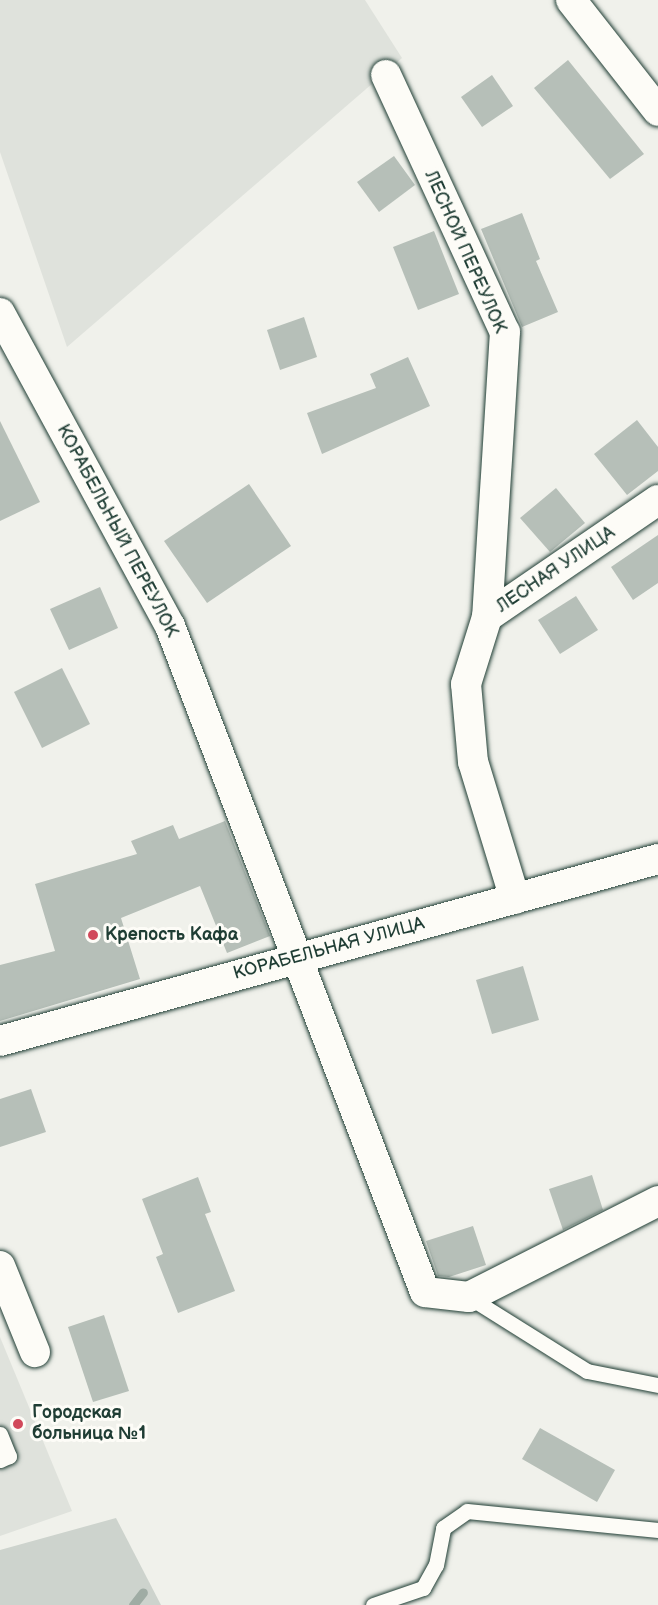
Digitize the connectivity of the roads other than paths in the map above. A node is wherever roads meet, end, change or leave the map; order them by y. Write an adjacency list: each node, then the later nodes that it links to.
1 (571, 0): 3 (street)
2 (386, 75): 6 (street, ЛЕСНОЙ ПЕРЕУЛОК)
3 (658, 111)
4 (0, 314): 11 (street, КОРАБЕЛЬНЫЙ ПЕРЕУЛОК)
5 (658, 500): 6 (street, ЛЕСНАЯ УЛИЦА)
6 (487, 617): 10 (street, ЛЕСНАЯ УЛИЦА)
7 (658, 859): 8 (street, КОРАБЕЛЬНАЯ УЛИЦА)
8 (624, 866): 9 (street); 10 (street, КОРАБЕЛЬНАЯ УЛИЦА)
9 (658, 871)
10 (516, 899): 11 (street, КОРАБЕЛЬНАЯ УЛИЦА)
11 (296, 957): 12 (street, КОРАБЕЛЬНАЯ УЛИЦА); 15 (street, КОРАБЕЛЬНЫЙ ПЕРЕУЛОК)
12 (0, 1041)
13 (658, 1201): 15 (street)
14 (0, 1266): 16 (street)
15 (469, 1297): 17 (lane)
16 (35, 1352)
17 (658, 1385)
18 (0, 1434): 19 (lane)
19 (0, 1460)
20 (658, 1530): 21 (lane)
21 (373, 1605)

